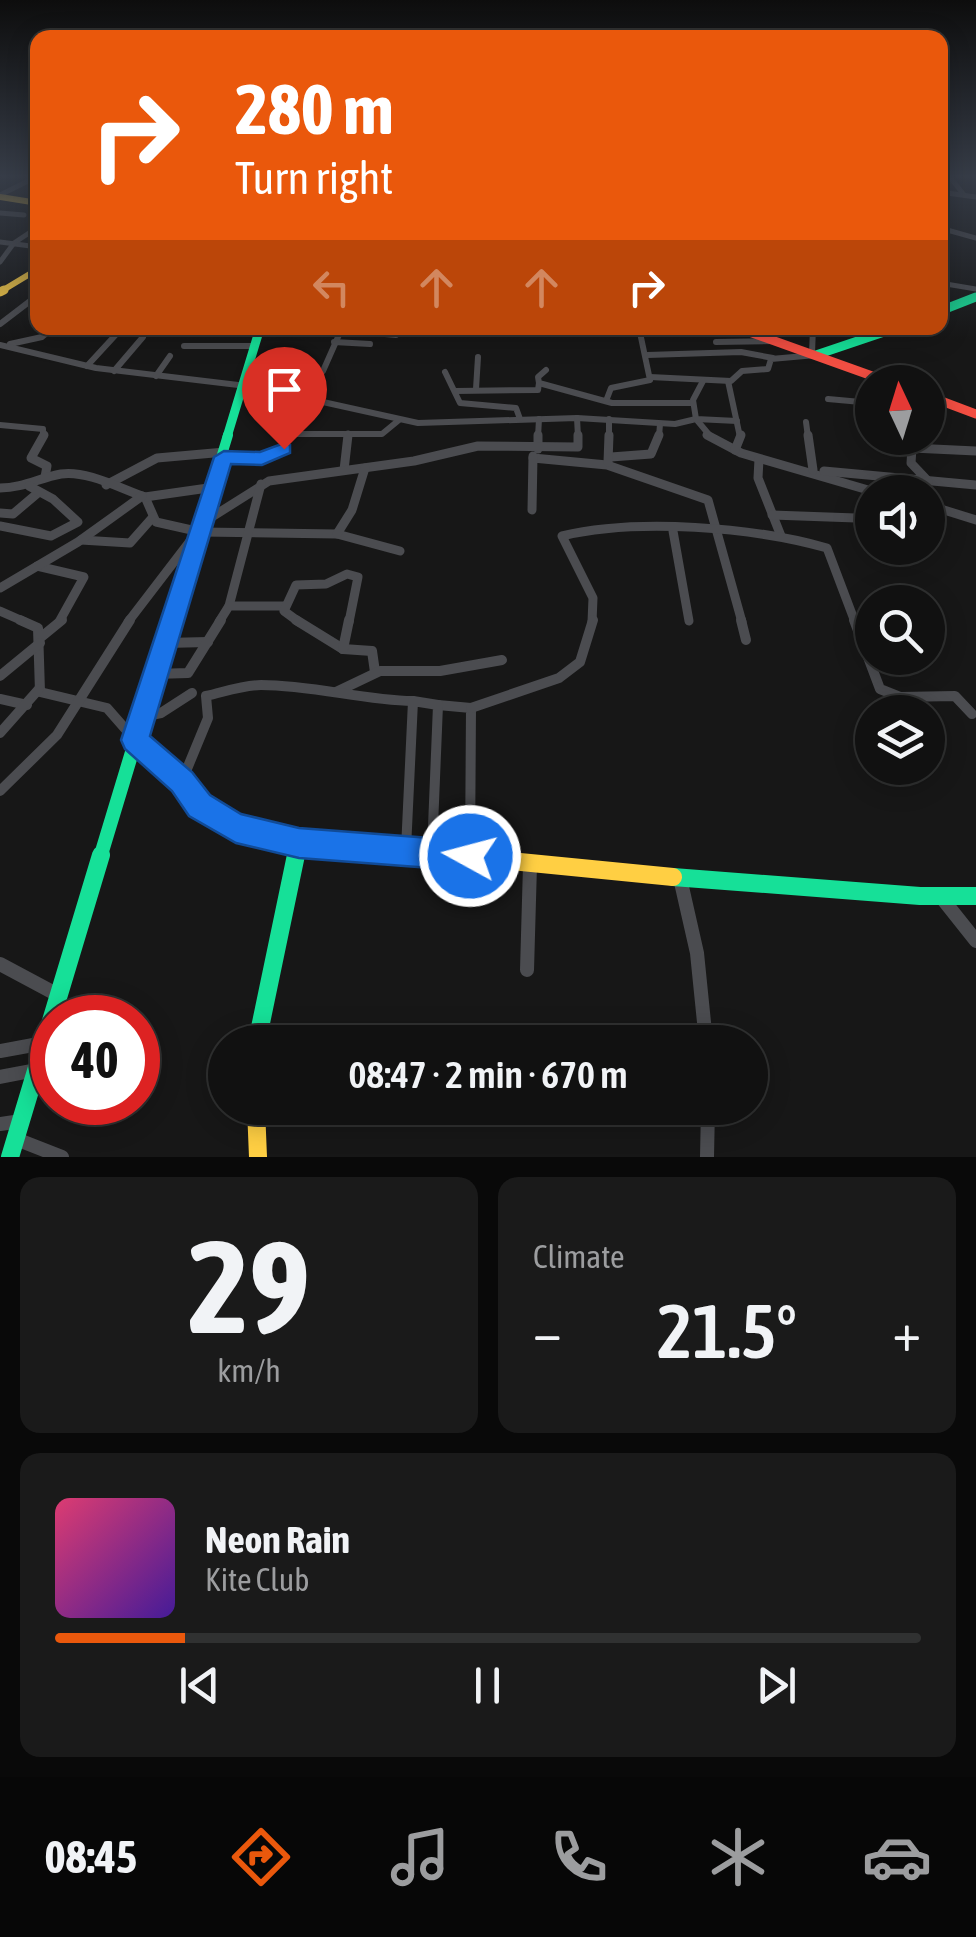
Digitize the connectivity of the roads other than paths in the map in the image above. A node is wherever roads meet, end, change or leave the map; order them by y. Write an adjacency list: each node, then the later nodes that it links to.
1 (951, 231): 3 (street)
2 (30, 232): 5 (street)
3 (976, 238)
4 (0, 242): 5 (street)
5 (14, 243): 6 (street); 7 (street)
6 (30, 245)
7 (0, 262)
8 (30, 274): 11 (main road)
9 (948, 285): 10 (street)
10 (976, 289)
11 (0, 292)
12 (976, 297): 14 (main road)
13 (30, 302): 15 (street)
14 (948, 308)
15 (0, 324)
16 (43, 335): 34 (street)
17 (115, 335): 43 (street)
18 (258, 335): 36 (main road)
19 (338, 335): 31 (street)
20 (388, 335): 27 (street)
21 (641, 335): 40 (street)
22 (757, 335): 30 (main road)
23 (764, 335): 37 (main road)
24 (813, 335): 38 (street)
25 (867, 335): 29 (street)
26 (878, 335): 29 (main road)
27 (396, 336)
28 (144, 337): 46 (street)
29 (870, 338): 38 (main road)
30 (773, 341): 32 (street); 37 (main road)
31 (334, 342): 33 (street); 56 (street)
32 (716, 342)
33 (370, 344)
34 (4, 346): 43 (street)
35 (184, 346): 36 (street)
36 (255, 346): 53 (main road)
37 (796, 348): 38 (main road)
38 (814, 354): 42 (street); 44 (main road)
39 (170, 356): 48 (street)
40 (647, 356): 42 (street); 49 (street)
41 (478, 357): 54 (street)
42 (772, 358): 51 (street)
43 (86, 366): 46 (street)
44 (855, 369)
45 (546, 370): 52 (street)
46 (114, 371): 48 (street)
47 (445, 372): 55 (street)
48 (156, 376): 53 (street)
49 (650, 377): 50 (street); 59 (street)
50 (703, 381): 51 (street); 60 (street)
51 (728, 381): 70 (street)
52 (540, 383): 54 (street); 59 (street)
53 (244, 386): 56 (street); 80 (main road)
54 (476, 389): 55 (street)
55 (456, 391): 67 (street)
56 (299, 398): 66 (street); 74 (street)
57 (828, 399): 58 (street)
58 (855, 401)
59 (609, 402): 60 (street); 68 (street)
60 (693, 403): 65 (street)
61 (945, 403): 62 (main road)
62 (975, 415)
63 (577, 418): 64 (street); 68 (street); 79 (street)
64 (539, 419): 67 (street); 79 (street)
65 (696, 419): 70 (street); 72 (street); 77 (street)
66 (399, 420): 69 (street); 75 (street)
67 (520, 420): 69 (street)
68 (612, 420): 72 (street); 83 (street)
69 (487, 421): 76 (street)
70 (737, 421): 77 (street)
71 (806, 422): 85 (street)
72 (660, 424): 81 (street)
73 (0, 425): 90 (street)
74 (291, 434): 75 (street); 80 (street)
75 (348, 434): 86 (street)
76 (483, 445): 79 (street); 84 (street)
77 (734, 450): 82 (street)
78 (976, 451): 89 (street)
79 (535, 452): 83 (street); 101 (street)
80 (224, 455): 93 (street); 97 (main road)
81 (626, 458): 83 (street); 87 (street)
82 (760, 459): 85 (street); 104 (street)
83 (609, 461): 87 (street)
84 (365, 468): 86 (street); 113 (street)
85 (810, 469): 88 (street); 94 (street)
86 (344, 470): 92 (street)
87 (624, 471): 111 (street)
88 (867, 475)
89 (922, 475)
90 (45, 476): 93 (street); 96 (street)
91 (945, 482): 95 (street)
92 (261, 484): 109 (street); 112 (street)
93 (106, 485): 100 (street)
94 (855, 485)
95 (976, 485)
96 (29, 486): 98 (street); 99 (street)
97 (214, 486): 100 (street); 109 (main road)
98 (0, 488)
99 (39, 492): 103 (street); 108 (street)
100 (144, 497): 105 (street); 115 (street)
101 (532, 510)
102 (945, 510): 107 (street)
103 (0, 513)
104 (772, 515): 106 (street); 114 (street)
105 (153, 518): 109 (street); 115 (street)
106 (855, 518)
107 (976, 520)
108 (0, 526)
109 (201, 528): 112 (street); 126 (main road); 138 (street)
110 (673, 531): 111 (street); 122 (street); 142 (street)
111 (720, 531): 114 (street); 124 (street)
112 (252, 532): 113 (street); 119 (street)
113 (337, 534): 116 (street)
114 (781, 536): 144 (street)
115 (81, 540): 117 (street)
116 (400, 551)
117 (37, 566): 118 (street); 123 (street)
118 (0, 588)
119 (229, 606): 120 (street); 125 (street)
120 (284, 606): 127 (street); 127 (street)
121 (0, 611): 123 (street)
122 (689, 621)
123 (40, 640): 132 (street); 133 (street)
124 (746, 640)
125 (208, 642): 126 (street); 130 (street)
126 (165, 643): 131 (main road)
127 (343, 649): 129 (street)
128 (502, 660): 129 (street)
129 (375, 672): 134 (street)
130 (188, 673): 131 (street); 135 (street)
131 (155, 674): 143 (main road)
132 (0, 676)
133 (39, 689): 138 (street); 141 (street)
134 (336, 692): 136 (street); 139 (street)
135 (192, 693): 136 (street); 143 (street)
136 (206, 696): 147 (street)
137 (0, 699): 141 (street)
138 (75, 701): 146 (street); 148 (street)
139 (412, 701): 140 (street); 150 (street)
140 (438, 705): 142 (street); 151 (street)
141 (27, 706): 145 (street)
142 (471, 708): 152 (street)
143 (142, 717): 146 (main road)
144 (975, 718)
145 (0, 733)
146 (135, 740): 147 (main road); 160 (main road)
147 (182, 781): 149 (main road)
148 (1, 788)
149 (299, 843): 150 (main road); 161 (main road)
150 (406, 848): 151 (main road)
151 (432, 851): 152 (main road)
152 (470, 856): 153 (main road)
153 (530, 865): 154 (main road); 159 (street)
154 (680, 878): 156 (main road); 162 (street)
155 (976, 896): 156 (main road)
156 (941, 897): 157 (street)
157 (976, 941)
158 (0, 964): 160 (street)
159 (527, 970)
160 (58, 995)
161 (260, 1025)
162 (704, 1025)
163 (30, 1046): 164 (street)
164 (0, 1051)
165 (30, 1071): 166 (street)
166 (0, 1077)
167 (30, 1090): 168 (main road)
168 (21, 1121): 169 (street); 172 (main road)
169 (0, 1124)
170 (257, 1125): 175 (main road)
171 (707, 1125): 176 (street)
172 (16, 1139): 173 (main road); 174 (street)
173 (10, 1157)
174 (62, 1157)
175 (258, 1157)
176 (706, 1157)

